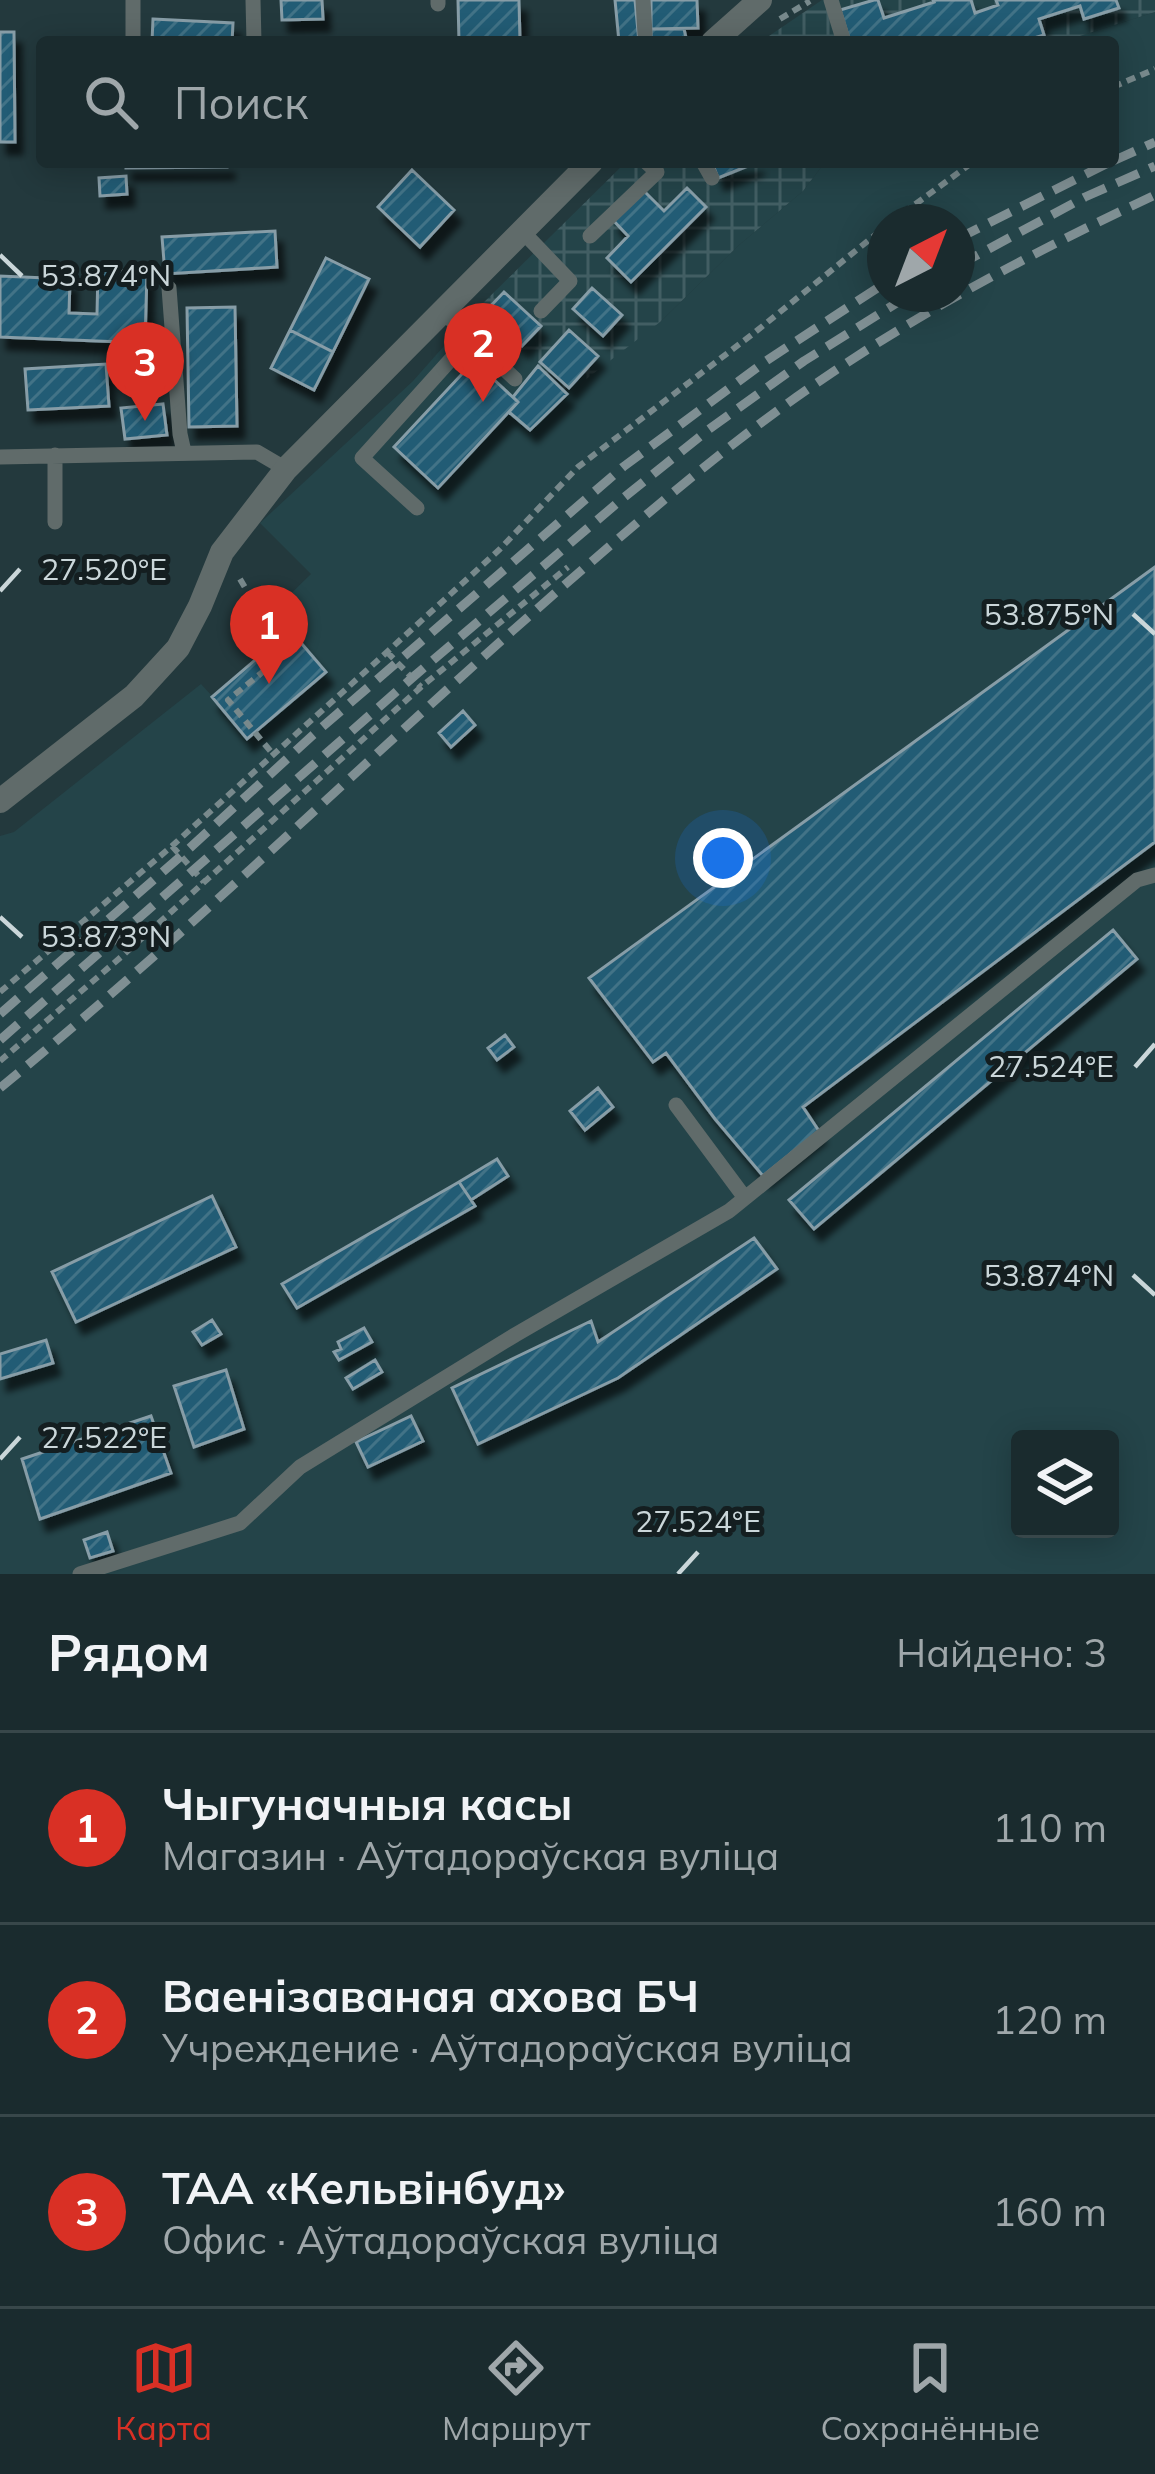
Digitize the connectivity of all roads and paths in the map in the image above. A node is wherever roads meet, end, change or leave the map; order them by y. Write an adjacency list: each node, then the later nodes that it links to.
1 (133, 0): 7 (lane)
2 (253, 0): 8 (lane)
3 (643, 0): 6 (lane)
4 (760, 0): 9 (street)
5 (831, 0): 10 (lane)
6 (645, 34)
7 (133, 36)
8 (254, 36)
9 (725, 36)
10 (842, 36)
11 (1155, 69): 12 (path)
12 (1119, 84)
13 (585, 168): 17 (street)
14 (653, 168): 18 (lane)
15 (965, 168): 16 (path)
16 (915, 204)
17 (522, 231): 21 (lane); 22 (street)
18 (590, 236)
19 (867, 241): 33 (path)
20 (170, 288): 25 (lane)
21 (541, 311)
22 (442, 312): 23 (lane); 28 (street)
23 (471, 337): 24 (lane); 29 (lane)
24 (515, 379)
25 (184, 452): 26 (lane); 28 (lane)
26 (55, 455): 27 (lane); 30 (lane)
27 (0, 457)
28 (286, 469): 36 (street)
29 (417, 508)
30 (56, 522)
31 (568, 567): 34 (path)
32 (253, 601): 35 (path)
33 (387, 652): 34 (path); 35 (path)
34 (422, 687): 39 (path)
35 (272, 753): 37 (path)
36 (0, 801)
37 (172, 846): 39 (path); 40 (path)
38 (1155, 875): 43 (lane)
39 (204, 883): 41 (path)
40 (0, 992)
41 (0, 1061)
42 (676, 1105): 43 (lane)
43 (746, 1198): 44 (lane)
44 (80, 1574)

